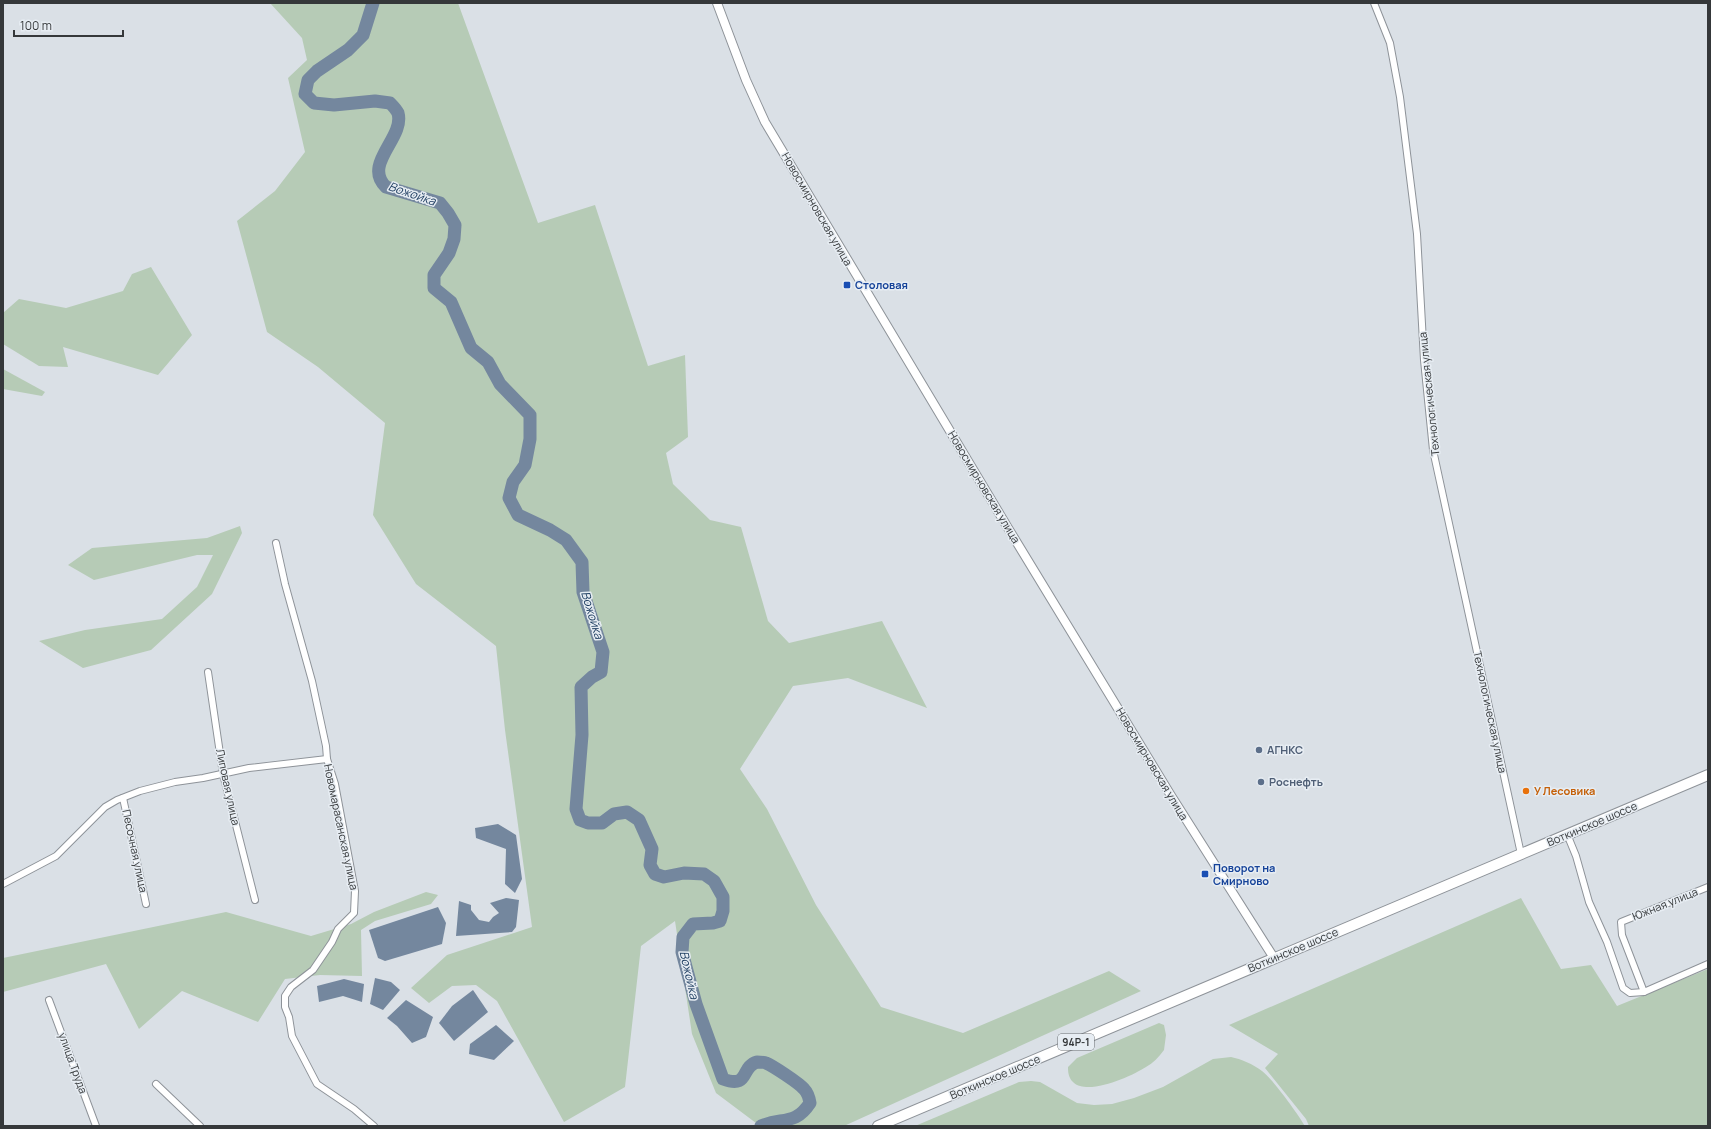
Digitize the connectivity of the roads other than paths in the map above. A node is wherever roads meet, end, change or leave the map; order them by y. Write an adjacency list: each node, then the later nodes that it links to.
1 (717, 3): 15 (street, Новосмирновская улица)
2 (1374, 3): 10 (street, Технологическая улица)
3 (276, 544): 5 (street, Новомарасанская улица)
4 (208, 672): 6 (street, Липовая улица)
5 (327, 759): 6 (street); 22 (street, Новомарасанская улица)
6 (223, 774): 8 (street); 13 (street, Липовая улица)
7 (1708, 775): 9 (main road, Воткинское шоссе)
8 (123, 798): 11 (street); 14 (street, Песочная улица)
9 (1567, 834): 10 (main road, Воткинское шоссе); 17 (street)
10 (1521, 854): 15 (main road, Воткинское шоссе)
11 (3, 884)
12 (1708, 887): 17 (street, Южная улица)
13 (255, 900)
14 (146, 904)
15 (1274, 958): 23 (main road, Воткинское шоссе / 94Р-1)
16 (1708, 964): 17 (street)
17 (1644, 992)
18 (50, 1000): 20 (street, улица Труда)
19 (156, 1084): 21 (street)
20 (96, 1126)
21 (200, 1126)
22 (374, 1126)
23 (878, 1126)

